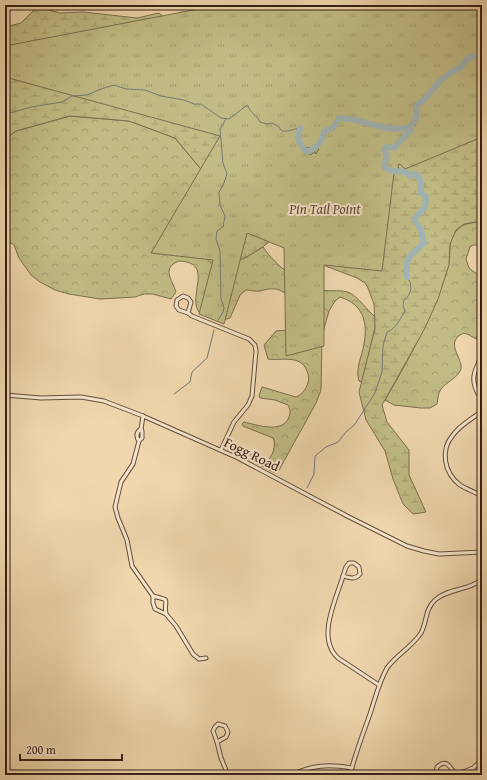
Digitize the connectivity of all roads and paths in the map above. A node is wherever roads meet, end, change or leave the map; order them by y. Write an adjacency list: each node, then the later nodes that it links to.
1 (188, 313): 1 (street); 7 (street)
2 (482, 355): 4 (street)
3 (5, 395): 6 (street, Fogg Road)
4 (482, 400)
5 (482, 412): 8 (street)
6 (143, 416): 7 (street, Fogg Road); 12 (street)
7 (221, 450): 9 (street, Fogg Road)
8 (482, 496)
9 (482, 552)
10 (343, 576): 10 (street); 15 (street)
11 (482, 579): 15 (street)
12 (153, 596): 13 (street); 13 (street)
13 (166, 614): 14 (street)
14 (206, 658)
15 (379, 685): 18 (street)
16 (217, 742): 16 (street); 19 (street)
17 (482, 760): 23 (street)
18 (352, 768): 20 (street); 21 (street)
19 (228, 775)
20 (291, 775)
21 (350, 775)
22 (436, 775): 23 (street)
23 (456, 775)

